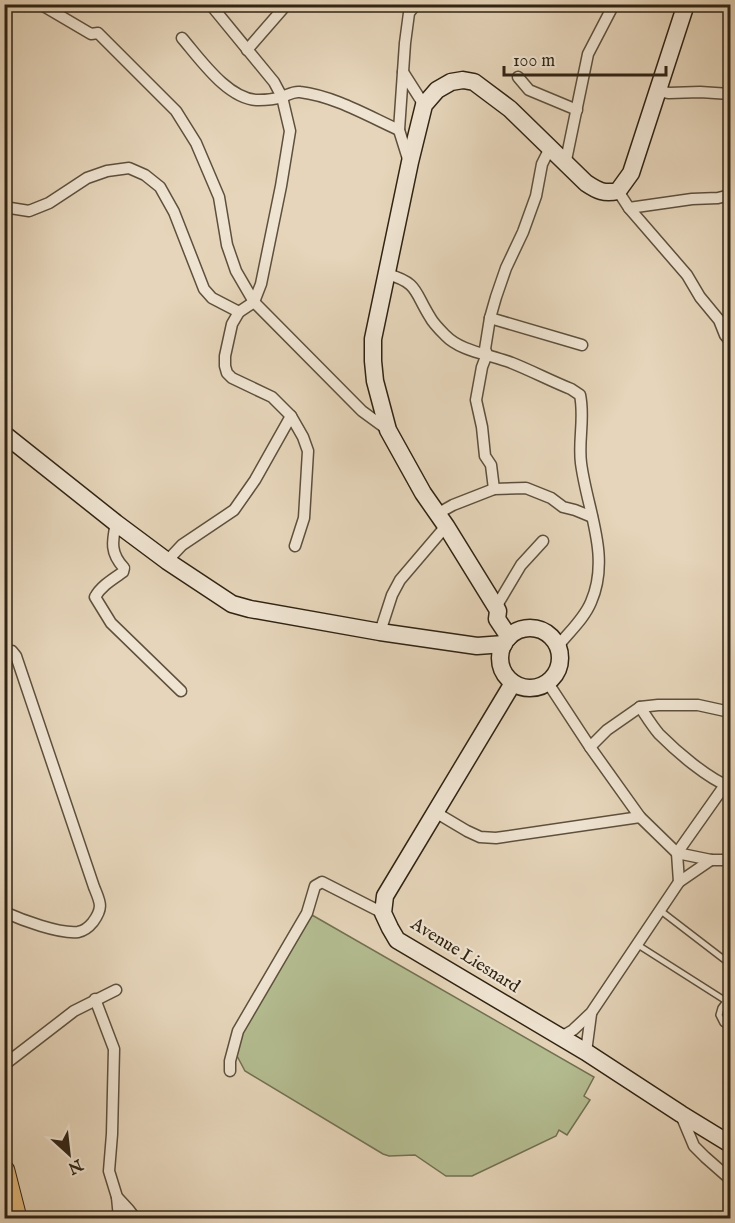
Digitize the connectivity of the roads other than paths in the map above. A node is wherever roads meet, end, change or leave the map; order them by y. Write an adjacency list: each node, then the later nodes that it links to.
1 (40, 4): 25 (street)
2 (210, 4): 8 (street)
3 (287, 4): 8 (street)
4 (416, 4): 9 (street)
5 (614, 4): 15 (street)
6 (686, 4): 11 (street)
7 (182, 38): 13 (street)
8 (247, 50): 13 (street)
9 (403, 72): 14 (street); 16 (street)
10 (518, 77): 15 (street)
11 (658, 91): 12 (street); 20 (street)
12 (730, 94)
13 (282, 97): 16 (street); 25 (street)
14 (424, 105): 17 (street); 18 (street)
15 (577, 110): 19 (street)
16 (399, 130): 18 (street)
17 (550, 148): 19 (street); 27 (street)
18 (410, 162): 24 (street)
19 (566, 165): 20 (street)
20 (618, 191): 23 (street)
21 (730, 195): 23 (street)
22 (4, 207): 26 (street)
23 (629, 208): 28 (street)
24 (387, 274): 30 (street); 32 (street)
25 (254, 302): 26 (street); 32 (street)
26 (238, 312): 31 (street)
27 (490, 318): 29 (street); 30 (street)
28 (730, 341)
29 (582, 345)
30 (487, 354): 34 (street); 35 (street)
31 (291, 416): 39 (street); 40 (street)
32 (388, 430): 36 (street)
33 (4, 434): 37 (street)
34 (494, 489): 35 (street); 36 (street)
35 (592, 517): 44 (street)
36 (441, 520): 41 (street); 42 (street)
37 (116, 523): 40 (street); 48 (street)
38 (543, 541): 41 (street)
39 (295, 546)
40 (167, 561): 42 (street)
41 (497, 609): 43 (street)
42 (380, 632): 43 (street)
43 (509, 642): 44 (street); 46 (street)
44 (558, 646): 47 (street)
45 (4, 652): 60 (street)
46 (513, 683): 47 (street); 53 (street)
47 (548, 683): 51 (street)
48 (181, 691)
49 (640, 707): 50 (street); 51 (street); 52 (street)
50 (730, 712)
51 (590, 747): 54 (street)
52 (728, 786): 55 (street)
53 (435, 812): 54 (street); 61 (street)
54 (640, 817): 55 (street)
55 (677, 853): 56 (street); 58 (street)
56 (711, 860): 57 (street); 58 (street)
57 (730, 860)
58 (679, 882): 59 (street)
59 (661, 911): 62 (street); 63 (lane)
60 (4, 912)
61 (383, 913): 70 (street, Avenue Liesnard); 73 (street)
62 (638, 945): 67 (lane); 68 (street)
63 (730, 964)
64 (116, 990): 66 (street)
65 (730, 996): 67 (lane)
66 (95, 999): 72 (street); 78 (street)
67 (726, 1002): 69 (lane)
68 (591, 1013): 70 (street); 71 (street)
69 (730, 1028)
70 (561, 1037): 71 (street, Avenue Liesnard)
71 (586, 1052): 74 (street, Avenue Liesnard)
72 (4, 1065)
73 (230, 1071)
74 (681, 1114): 75 (street, Avenue Liesnard); 77 (street)
75 (730, 1144)
76 (4, 1171): 79 (highway)
77 (730, 1179)
78 (117, 1197): 80 (street); 81 (street)
79 (16, 1218)
80 (119, 1218)
81 (135, 1218)

